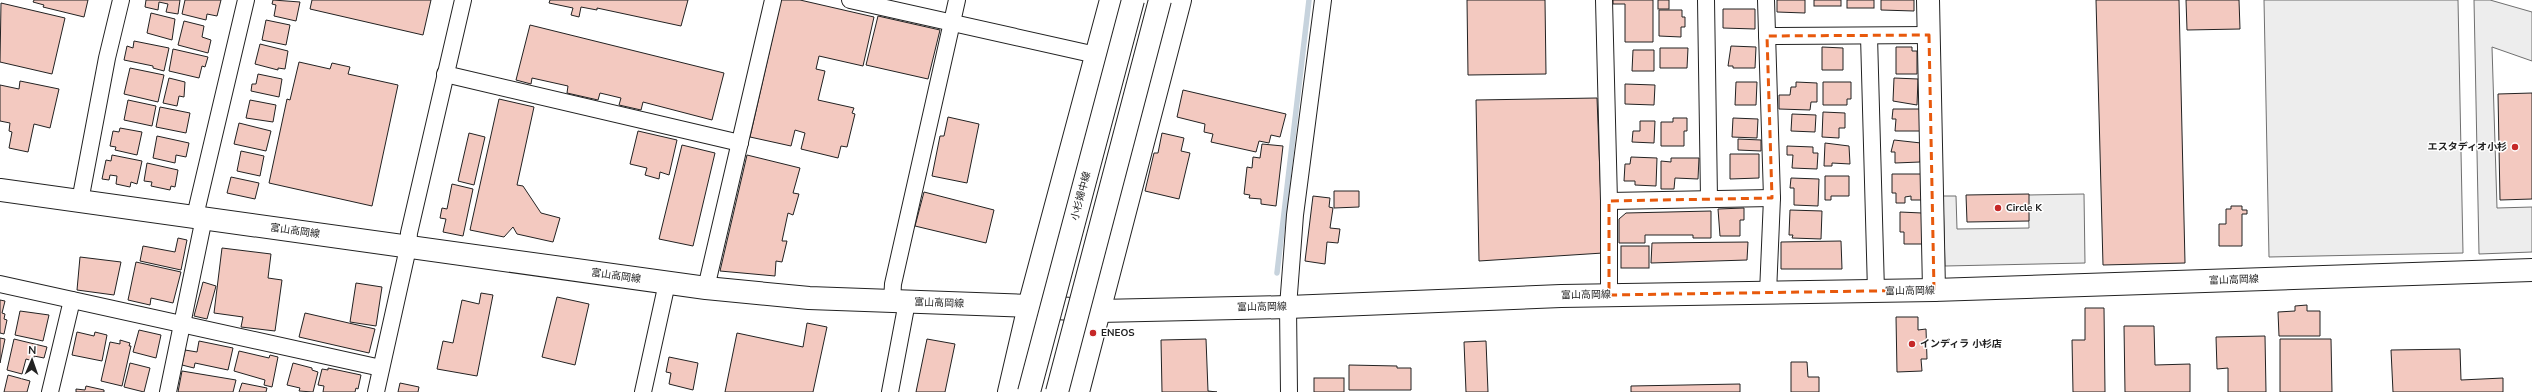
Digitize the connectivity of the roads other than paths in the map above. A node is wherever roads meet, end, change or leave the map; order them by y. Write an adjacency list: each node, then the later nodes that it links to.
1 (121, 0): 26 (street)
2 (246, 0): 28 (street)
3 (463, 0): 21 (street)
4 (773, 0): 22 (street)
5 (850, 0): 16 (street)
6 (956, 0): 16 (street)
7 (1111, 0): 20 (main road)
8 (1133, 0): 51 (main road, 小杉婦中線, bridge)
9 (1160, 0): 52 (main road, bridge)
10 (1180, 0): 42 (main road)
11 (1323, 0): 41 (street)
12 (1604, 0): 27 (street)
13 (1706, 0): 24 (street)
14 (1766, 0): 17 (street)
15 (1928, 0): 19 (main road)
16 (951, 23): 20 (street); 39 (street)
17 (1767, 36): 18 (street); 25 (street)
18 (1869, 36): 19 (street); 35 (street)
19 (1929, 36): 34 (main road)
20 (1096, 55): 40 (main road)
21 (445, 74): 22 (street); 29 (street)
22 (740, 143): 33 (street)
23 (0, 190): 26 (main road, 富山高岡線)
24 (1709, 198): 25 (street); 27 (street)
25 (1772, 198): 36 (street)
26 (80, 201): 28 (main road, 富山高岡線)
27 (1610, 201): 37 (street)
28 (200, 217): 29 (main road, 富山高岡線); 43 (street)
29 (408, 248): 31 (main road, 富山高岡線); 44 (street)
30 (2532, 270): 34 (main road, 富山高岡線)
31 (667, 283): 33 (main road, 富山高岡線); 48 (street)
32 (0, 284): 38 (street)
33 (706, 288): 39 (main road, 富山高岡線)
34 (1934, 290): 35 (main road, 富山高岡線)
35 (1876, 291): 36 (main road, 富山高岡線)
36 (1768, 293): 37 (main road, 富山高岡線)
37 (1609, 295): 41 (main road, 富山高岡線)
38 (72, 300): 43 (street); 45 (street)
39 (899, 301): 40 (main road, 富山高岡線); 49 (street)
40 (1029, 306): 42 (main road, 富山高岡線); 50 (main road)
41 (1288, 307): 42 (main road, 富山高岡線); 54 (street)
42 (1100, 311): 53 (main road)
43 (182, 324): 44 (street); 46 (street)
44 (381, 368): 47 (street)
45 (50, 392)
46 (168, 392)
47 (376, 392)
48 (643, 392)
49 (890, 392)
50 (1009, 392)
51 (1029, 392)
52 (1057, 392)
53 (1078, 392)
54 (1290, 392)

